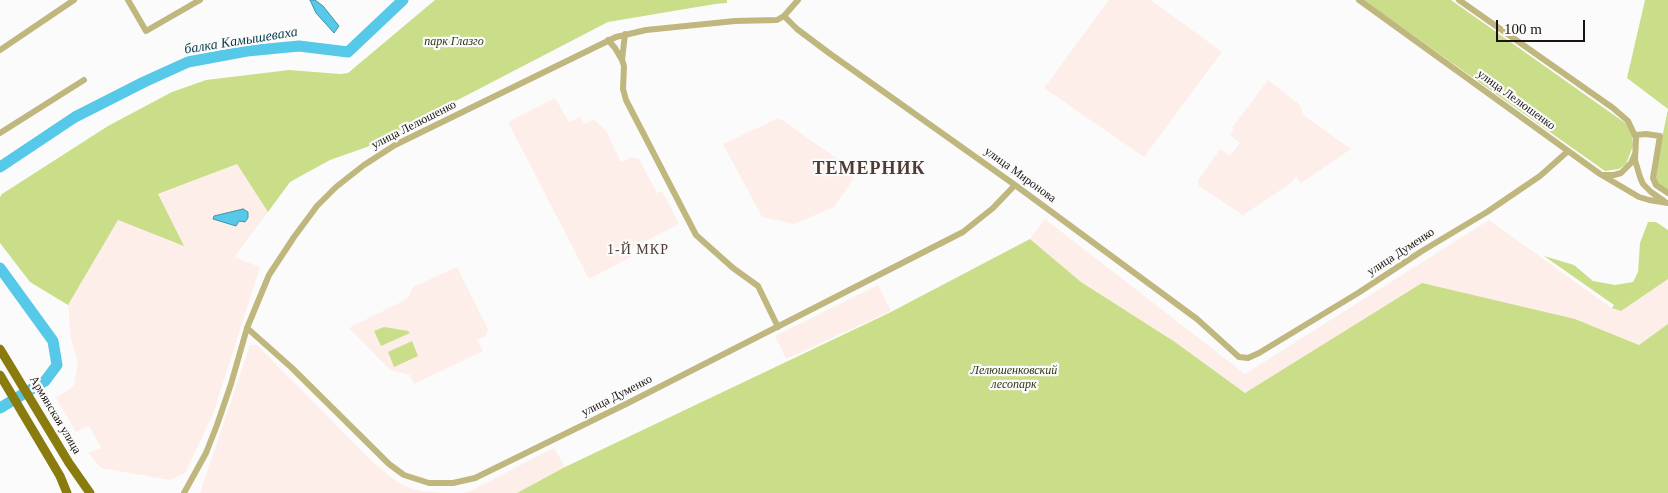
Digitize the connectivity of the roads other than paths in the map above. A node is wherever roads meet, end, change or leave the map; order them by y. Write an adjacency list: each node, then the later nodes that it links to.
1 (74, 0): 10 (street)
2 (128, 0): 3 (street)
3 (200, 0)
4 (798, 0): 7 (street)
5 (1359, 0): 15 (street, улица Лелюшенко)
6 (1458, 0): 14 (street)
7 (784, 16): 8 (street, улица Лелюшенко); 18 (street, улица Миронова)
8 (625, 34): 9 (street, улица Лелюшенко); 11 (street)
9 (608, 40): 11 (street); 22 (street, улица Лелюшенко)
10 (0, 50)
11 (622, 60): 21 (street)
12 (84, 80): 13 (street)
13 (0, 132)
14 (1635, 135): 16 (street); 19 (street)
15 (1568, 152): 17 (street, улица Лелюшенко); 24 (street, улица Думенко)
16 (1635, 153): 17 (street); 20 (street)
17 (1600, 174): 20 (street, улица Лелюшенко)
18 (1015, 185): 21 (street, улица Думенко); 24 (street, улица Миронова)
19 (1668, 193)
20 (1667, 203)
21 (778, 327): 22 (street, улица Думенко)
22 (247, 328): 26 (street, улица Лелюшенко)
23 (0, 349): 28 (main road, Армянская улица)
24 (1239, 357)
25 (0, 375): 27 (main road)
26 (184, 492)
27 (67, 493)
28 (90, 493)

